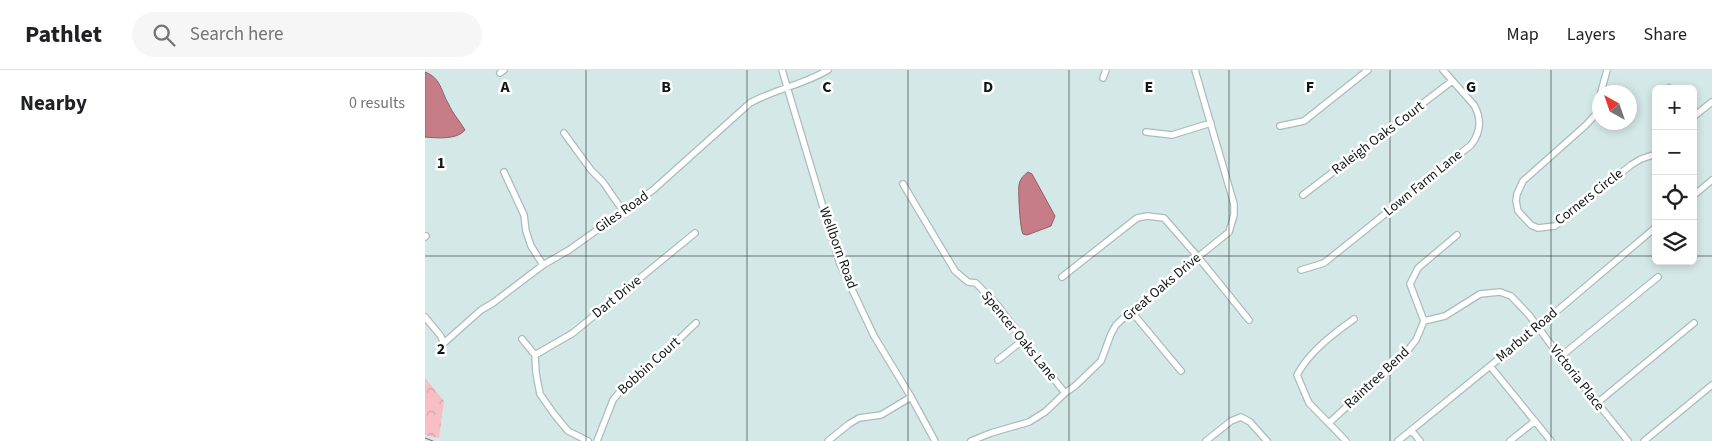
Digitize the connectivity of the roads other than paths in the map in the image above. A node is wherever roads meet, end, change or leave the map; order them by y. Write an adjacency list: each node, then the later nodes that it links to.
1 (782, 70): 11 (street, Wellborn Road)
2 (828, 70): 11 (street, Giles Road)
3 (1106, 70): 8 (street)
4 (1195, 70): 15 (street, Great Oaks Drive)
5 (1368, 70): 16 (street)
6 (1443, 70): 9 (street, Lown Farm Lane)
7 (1607, 70): 10 (street)
8 (1103, 78)
9 (1452, 81): 24 (street, Raleigh Oaks Court); 31 (street, Lown Farm Lane)
10 (1603, 85)
11 (787, 88): 25 (street, Giles Road); 51 (street, Wellborn Road)
12 (1712, 102): 13 (street)
13 (1697, 114)
14 (1592, 119): 19 (street, Corners Circle)
15 (1211, 123): 17 (street); 29 (street, Great Oaks Drive)
16 (1280, 126)
17 (1146, 132)
18 (564, 133): 25 (street)
19 (1652, 155)
20 (504, 172): 30 (street)
21 (1712, 180): 23 (street)
22 (903, 184): 43 (street, Spencer Oaks Lane)
23 (1697, 193)
24 (1303, 195)
25 (623, 211): 30 (street, Giles Road)
26 (1652, 230): 41 (street, Marbut Road)
27 (695, 233): 44 (street, Dart Drive)
28 (1457, 235): 38 (street)
29 (1199, 257): 32 (street); 34 (street, Great Oaks Drive); 37 (street)
30 (543, 265): 35 (street, Giles Road)
31 (1301, 270)
32 (1061, 277)
33 (1658, 277): 45 (street)
34 (1131, 311): 48 (street); 50 (street, Great Oaks Drive)
35 (425, 317)
36 (1354, 319): 54 (street)
37 (1249, 320)
38 (1424, 321): 41 (street, Victoria Place); 54 (street, Raintree Bend)
39 (696, 323): 57 (street, Bobbin Court)
40 (1694, 323): 52 (street)
41 (1538, 326): 45 (street, Victoria Place); 47 (street, Marbut Road)
42 (522, 339): 44 (street)
43 (1023, 340): 46 (street); 50 (street, Spencer Oaks Lane)
44 (535, 355): 56 (street)
45 (1560, 357): 52 (street, Victoria Place)
46 (998, 360)
47 (1490, 366): 53 (street); 55 (street, Marbut Road)
48 (1181, 371)
49 (1712, 385): 69 (street)
50 (1065, 393): 60 (street, Great Oaks Drive)
51 (911, 397): 58 (street); 59 (street, Wellborn Road)
52 (1597, 404): 68 (street, Victoria Place)
53 (1535, 421): 66 (street); 67 (street)
54 (1329, 423): 63 (street)
55 (1411, 430): 64 (street, Marbut Road); 65 (street)
56 (588, 441)
57 (597, 441)
58 (828, 441)
59 (935, 441)
60 (971, 441)
61 (1206, 441): 62 (street)
62 (1267, 441)
63 (1346, 441)
64 (1398, 441)
65 (1420, 441)
66 (1510, 441)
67 (1551, 441)
68 (1628, 441)
69 (1644, 441)

